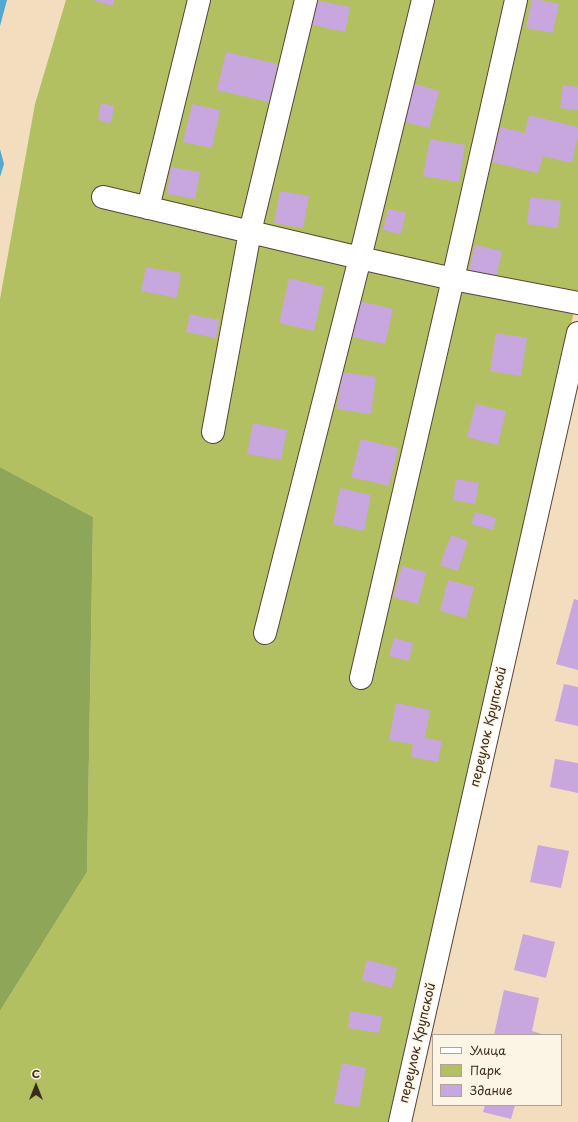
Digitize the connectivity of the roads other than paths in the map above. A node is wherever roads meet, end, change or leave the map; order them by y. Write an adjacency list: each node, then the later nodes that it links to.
1 (198, 0): 6 (street)
2 (306, 0): 7 (street)
3 (423, 0): 8 (street)
4 (516, 0): 9 (street)
5 (103, 197): 6 (street)
6 (148, 208): 7 (street)
7 (250, 232): 8 (street); 12 (street)
8 (360, 258): 9 (street); 13 (street)
9 (453, 279): 10 (street); 14 (street)
10 (578, 303)
11 (578, 333): 15 (street, переулок Крупской)
12 (213, 432)
13 (265, 633)
14 (361, 678)
15 (400, 1122)

